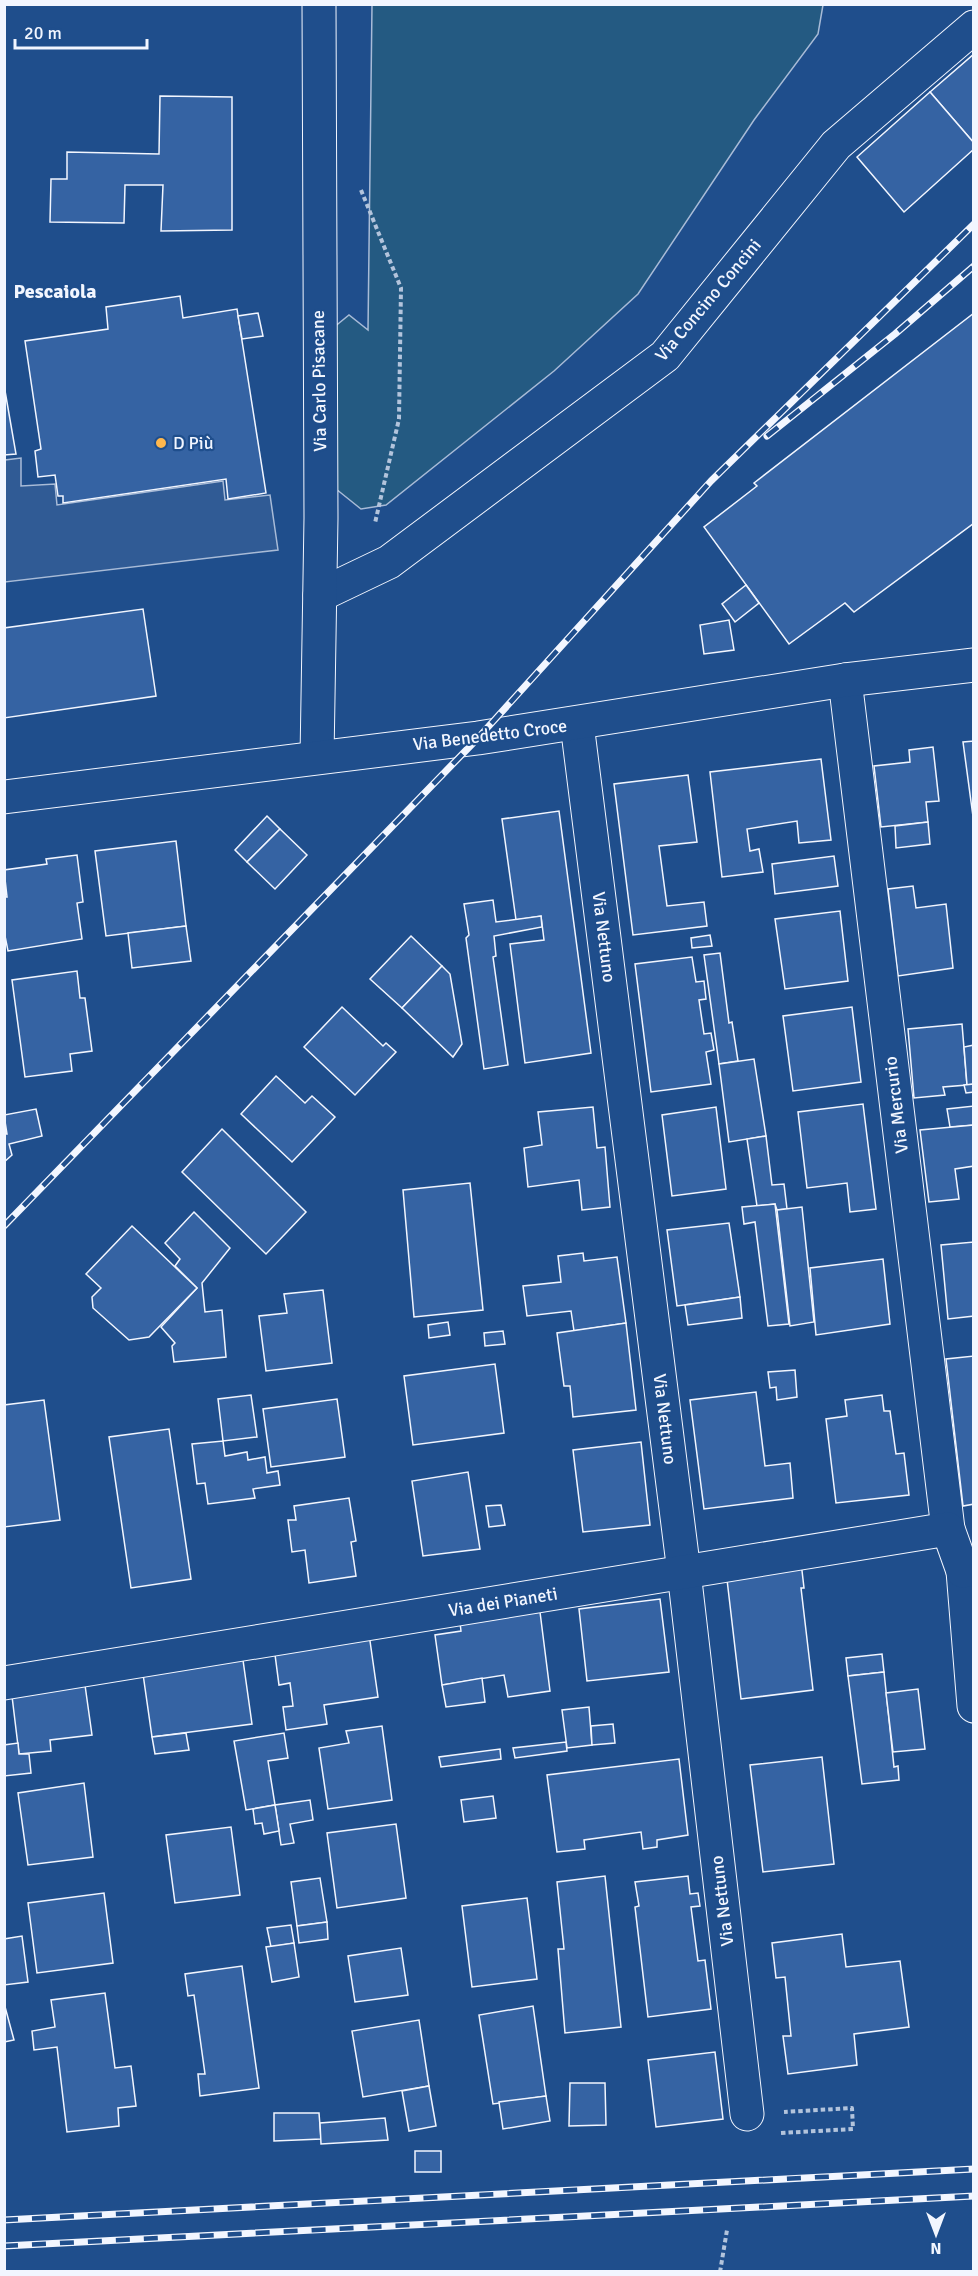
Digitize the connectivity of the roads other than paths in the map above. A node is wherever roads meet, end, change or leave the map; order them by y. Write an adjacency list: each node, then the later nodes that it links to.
1 (319, 4): 3 (street, Via Carlo Pisacane)
2 (974, 27): 3 (street, Via Concino Concini)
3 (320, 595): 7 (street, Via Carlo Pisacane)
4 (974, 665): 5 (street, Via Benedetto Croce)
5 (845, 680): 6 (street, Via Benedetto Croce); 9 (street, Via Mercurio)
6 (577, 724): 7 (street, Via Benedetto Croce); 11 (street, Via Nettuno)
7 (318, 757): 8 (street, Via Benedetto Croce)
8 (4, 797)
9 (948, 1529): 10 (street); 11 (street, Via dei Pianeti)
10 (968, 1570): 13 (street)
11 (684, 1572): 12 (street, Via dei Pianeti); 14 (street, Via Nettuno)
12 (4, 1683)
13 (974, 1706)
14 (760, 2124)

